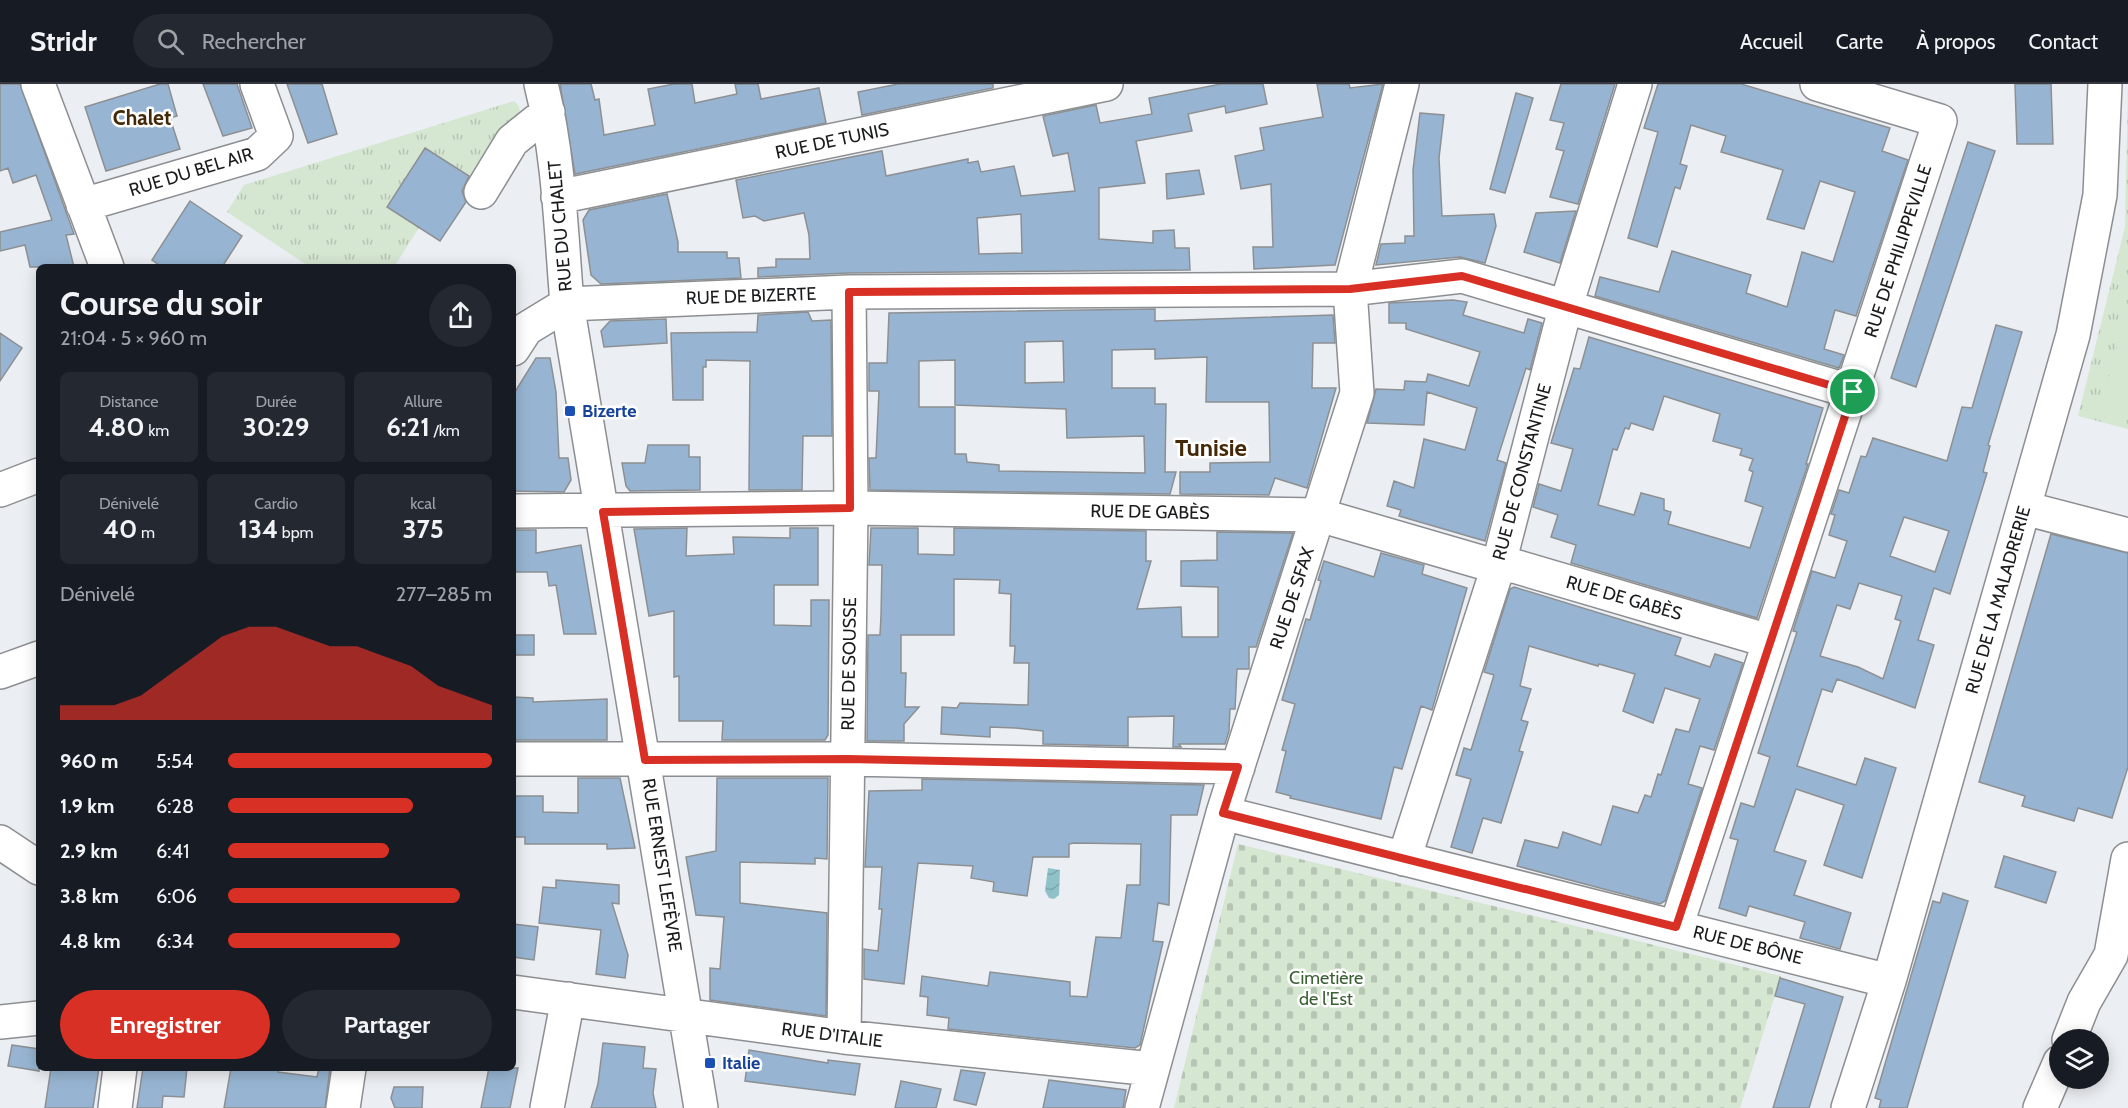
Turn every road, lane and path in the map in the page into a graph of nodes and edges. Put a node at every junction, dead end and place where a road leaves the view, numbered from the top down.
1 (38, 84) edge
2 (257, 84) edge
3 (1106, 84) edge
4 (1402, 84) edge
5 (1635, 84) edge
6 (1817, 84) edge
7 (2105, 84) edge
8 (544, 98) edge
9 (482, 192) dead end
10 (558, 197) junction
11 (83, 205) junction
12 (106, 264) edge
13 (1350, 289) junction
14 (849, 292) junction
15 (567, 304) junction
16 (1565, 309) junction
17 (516, 344) edge
18 (1853, 392) junction
19 (36, 476) edge
20 (0, 490) edge
21 (850, 508) junction
22 (2024, 508) junction
23 (516, 512) edge
24 (603, 512) junction
25 (1319, 515) junction
26 (2128, 535) edge
27 (1498, 567) junction
28 (1769, 641) junction
29 (36, 659) edge
30 (0, 672) edge
31 (516, 759) edge
32 (848, 759) junction
33 (645, 760) junction
34 (1238, 767) junction
35 (1223, 813) junction
36 (0, 842) edge
37 (1404, 859) junction
38 (2128, 859) edge
39 (36, 866) edge
40 (1676, 927) junction
41 (1889, 981) junction
42 (516, 992) edge
43 (568, 999) junction
44 (36, 1018) edge
45 (686, 1018) junction
46 (0, 1022) edge
47 (2073, 1029) edge
48 (844, 1037) junction
49 (1152, 1069) junction
50 (120, 1071) edge
51 (349, 1071) edge
52 (2049, 1087) edge
53 (115, 1108) edge
54 (343, 1108) edge
55 (547, 1108) edge
56 (701, 1108) edge
57 (1142, 1108) edge
58 (1848, 1108) edge
59 (2040, 1108) edge

1 - 11 street
2 - 11 street, RUE DU BEL AIR
3 - 10 street, RUE DE TUNIS
4 - 13 street, RUE DE SFAX
5 - 16 street, RUE DE CONSTANTINE
6 - 18 street, RUE DE PHILIPPEVILLE
7 - 22 street, RUE DE LA MALADRERIE
8 - 9 street, RUE DU CHALET
8 - 10 street, RUE DU CHALET
10 - 15 street, RUE DU CHALET
11 - 12 street
13 - 14 street, RUE DE BIZERTE
13 - 16 street, RUE DE BIZERTE
13 - 25 street, RUE DE SFAX
14 - 15 street, RUE DE BIZERTE
14 - 21 street, RUE DE SOUSSE
15 - 17 street, RUE DU CHALET
15 - 24 street, RUE ERNEST LEFÈVRE
16 - 18 street, RUE DE BIZERTE
16 - 27 street, RUE DE CONSTANTINE
18 - 28 street, RUE DE PHILIPPEVILLE
19 - 20 street
21 - 24 street, RUE DE GABÈS
21 - 25 street, RUE DE GABÈS
21 - 32 street, RUE DE SOUSSE
22 - 26 street
22 - 41 street, RUE DE LA MALADRERIE
23 - 24 street, RUE DE GABÈS
24 - 33 street, RUE ERNEST LEFÈVRE
25 - 27 street, RUE DE GABÈS
25 - 34 street, RUE DE SFAX
27 - 28 street, RUE DE GABÈS
27 - 37 street, RUE DE CONSTANTINE
28 - 40 street, RUE DE PHILIPPEVILLE
29 - 30 street
31 - 33 street
32 - 33 street
32 - 34 street
32 - 48 street, RUE DE SOUSSE
33 - 45 street, RUE ERNEST LEFÈVRE
34 - 35 street, RUE DE SFAX
35 - 37 street, RUE DE BÔNE
35 - 49 street, RUE DE SFAX
36 - 39 street
37 - 40 street, RUE DE BÔNE
38 - 47 street
40 - 41 street, RUE DE BÔNE
41 - 58 street, RUE DE LA MALADRERIE
42 - 43 street, RUE D'ITALIE
43 - 45 street, RUE D'ITALIE
43 - 55 street
44 - 46 street
45 - 48 street, RUE D'ITALIE
45 - 56 street, RUE ERNEST LEFÈVRE
48 - 49 street, RUE D'ITALIE
49 - 57 street, RUE DE SFAX
50 - 53 street
51 - 54 street
52 - 59 street

